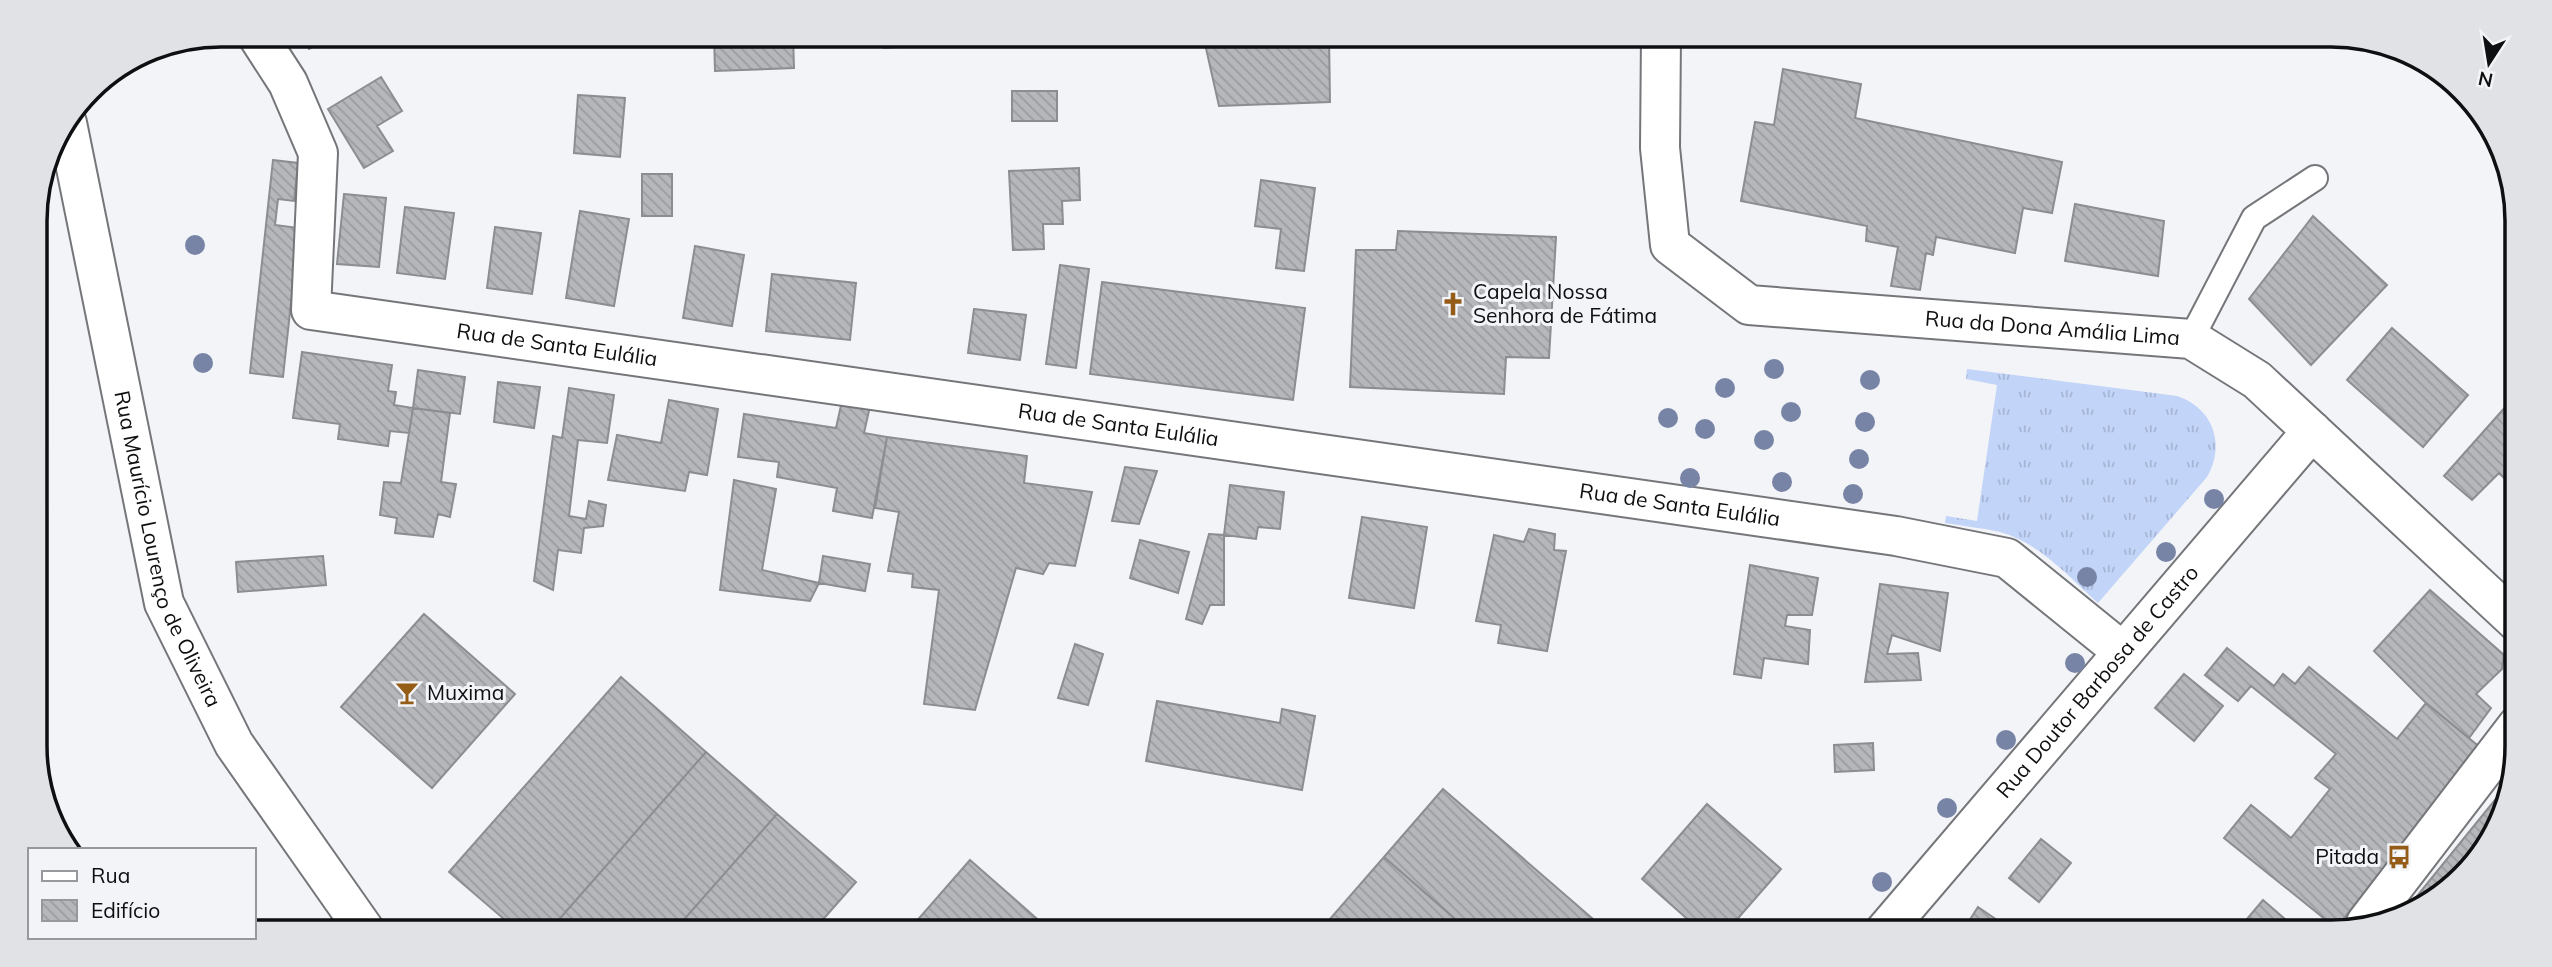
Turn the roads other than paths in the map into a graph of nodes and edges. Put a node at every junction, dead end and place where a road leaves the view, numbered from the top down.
1 (265, 47) edge
2 (1661, 47) edge
3 (69, 138) edge
4 (2315, 178) dead end
5 (2192, 340) junction
6 (2312, 431) junction
7 (2505, 611) edge
8 (2123, 652) junction
9 (2505, 742) edge
10 (2373, 913) edge
11 (1895, 919) edge
12 (358, 920) edge

1 - 8 street, Rua de Santa Eulália
2 - 5 street, Rua da Dona Amália Lima
3 - 12 street, Rua Maurício Lourenço de Oliveira
4 - 5 lane
5 - 6 street, Rua da Dona Amália Lima
6 - 7 street, Rua da Dona Amália Lima
6 - 8 street, Rua Doutor Barbosa de Castro
8 - 11 street, Rua Doutor Barbosa de Castro
9 - 10 street

